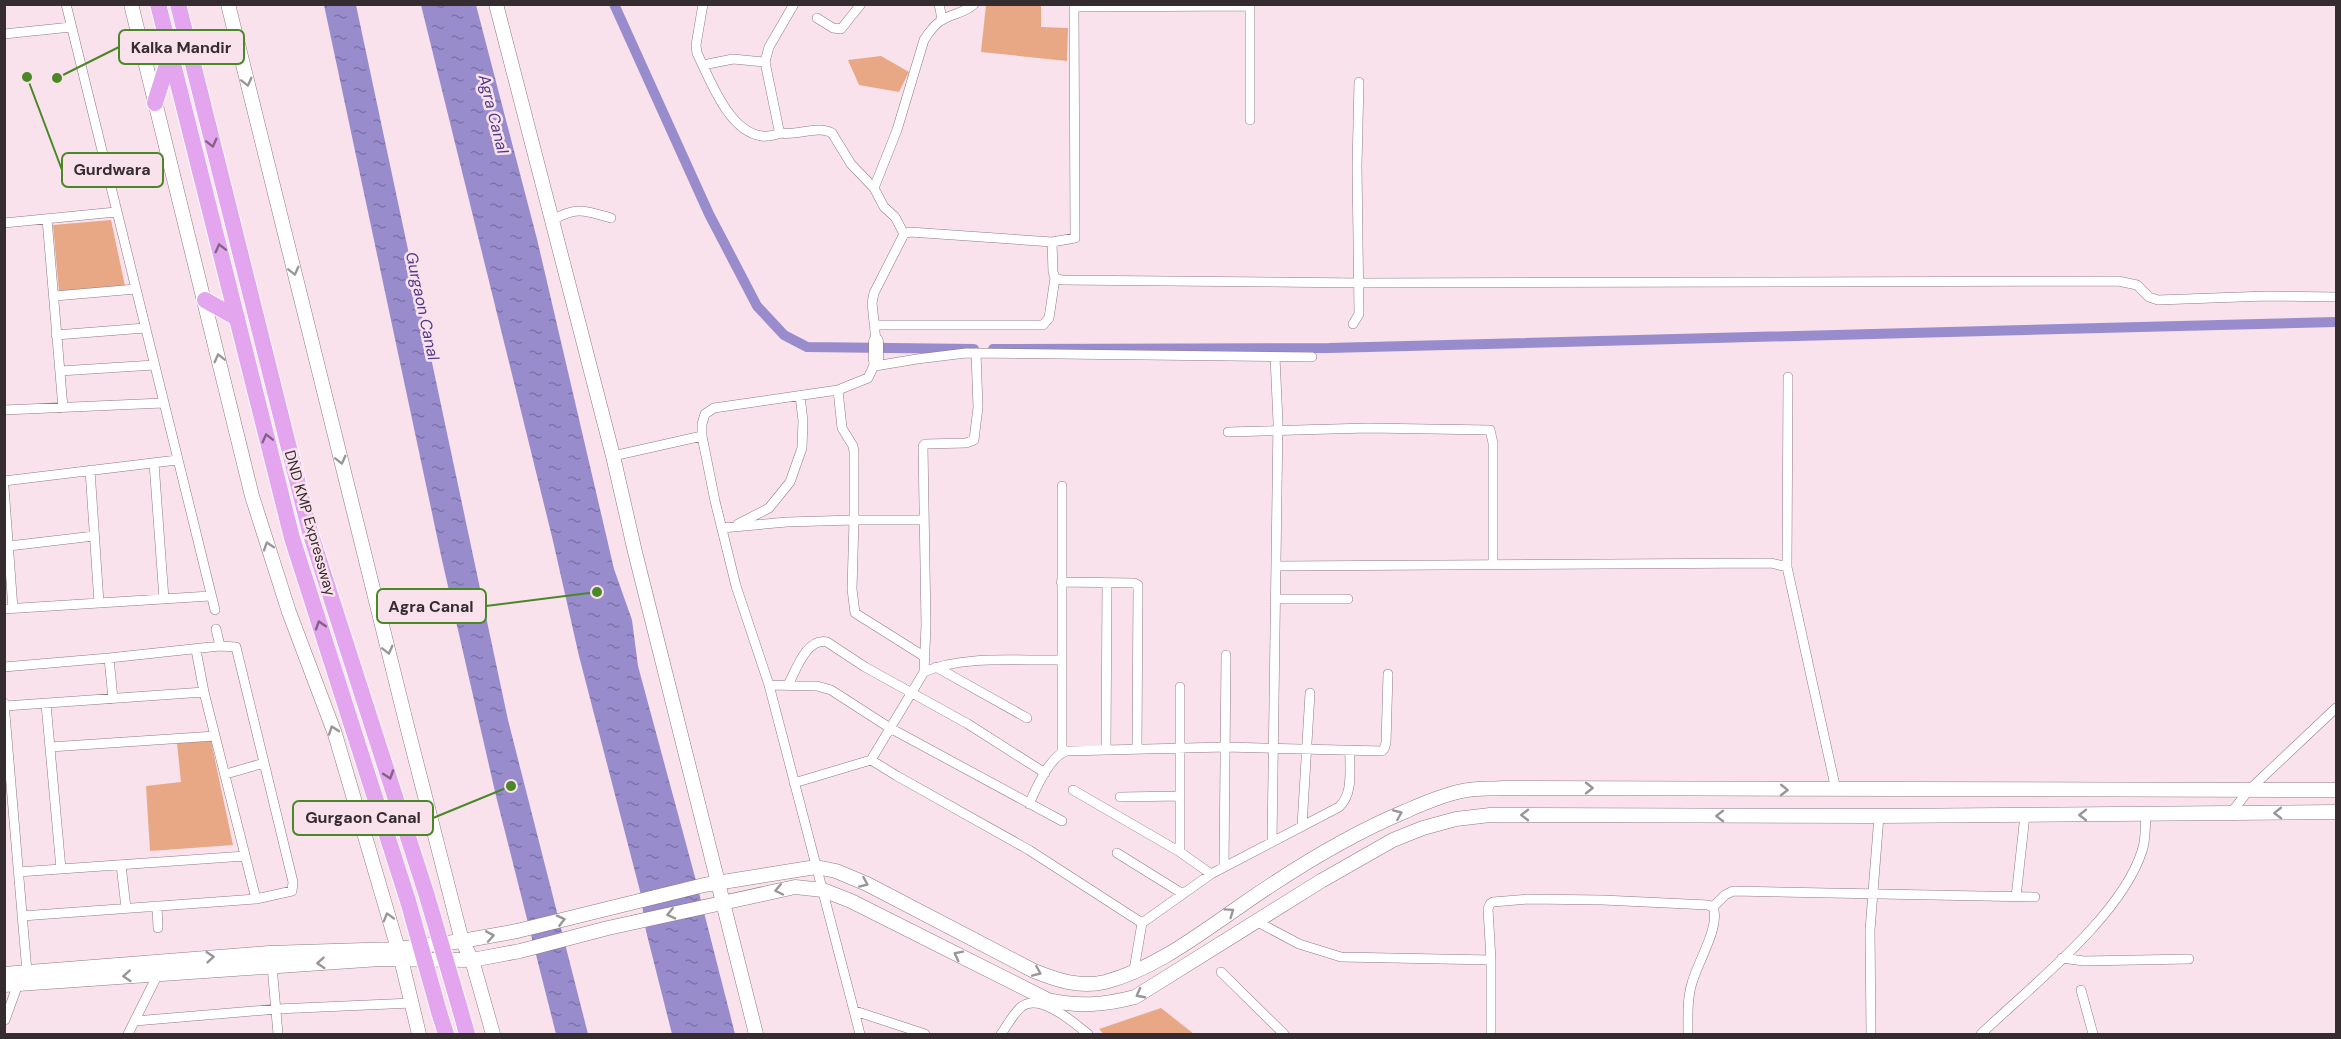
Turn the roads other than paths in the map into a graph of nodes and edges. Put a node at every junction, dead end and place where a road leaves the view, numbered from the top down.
1 (66, 4) edge
2 (131, 4) edge
3 (158, 4) edge
4 (178, 4) edge
5 (228, 4) edge
6 (496, 4) edge
7 (703, 4) edge
8 (794, 4) edge
9 (861, 4) edge
10 (939, 4) edge
11 (974, 4) edge
12 (1159, 5) edge
13 (1250, 5) edge
14 (1074, 6) edge
15 (817, 18) dead end
16 (942, 19) junction
17 (71, 27) junction
18 (4, 34) edge
19 (170, 54) junction
20 (765, 62) junction
21 (703, 65) junction
22 (1359, 82) dead end
23 (155, 103) junction
24 (1250, 120) dead end
25 (781, 133) junction
26 (874, 188) junction
27 (116, 212) junction
28 (612, 218) dead end
29 (47, 219) junction
30 (553, 220) junction
31 (4, 223) edge
32 (904, 234) junction
33 (1052, 242) junction
34 (1055, 278) junction
35 (1360, 283) junction
36 (136, 289) junction
37 (55, 296) junction
38 (2337, 297) edge
39 (204, 300) junction
40 (237, 318) junction
41 (1353, 324) dead end
42 (874, 325) junction
43 (145, 328) junction
44 (56, 335) junction
45 (876, 341) joint
46 (976, 353) junction
47 (1275, 357) junction
48 (1312, 357) dead end
49 (875, 364) junction
50 (154, 365) junction
51 (60, 371) junction
52 (1788, 377) dead end
53 (838, 390) junction
54 (800, 396) junction
55 (163, 403) junction
56 (63, 408) junction
57 (4, 410) edge
58 (1278, 431) junction
59 (1228, 432) dead end
60 (702, 436) junction
61 (613, 456) junction
62 (177, 460) junction
63 (154, 463) junction
64 (90, 470) junction
65 (4, 481) edge
66 (1062, 486) dead end
67 (4, 487) edge
68 (854, 520) junction
69 (924, 520) junction
70 (727, 528) junction
71 (94, 536) junction
72 (9, 546) junction
73 (1493, 564) junction
74 (1276, 566) junction
75 (1787, 567) junction
76 (1061, 582) junction
77 (1107, 583) junction
78 (210, 596) junction
79 (164, 599) junction
80 (1275, 599) junction
81 (1348, 599) dead end
82 (99, 603) junction
83 (9, 609) edge
84 (215, 610) dead end
85 (216, 629) dead end
86 (220, 646) junction
87 (196, 650) junction
88 (1226, 655) dead end
89 (925, 657) junction
90 (109, 658) junction
91 (1060, 660) junction
92 (4, 667) edge
93 (936, 667) junction
94 (924, 672) junction
95 (1388, 674) dead end
96 (769, 685) junction
97 (788, 685) junction
98 (1180, 687) dead end
99 (204, 692) junction
100 (911, 693) junction
101 (1310, 693) dead end
102 (113, 699) junction
103 (46, 704) junction
104 (5, 705) edge
105 (2337, 708) edge
106 (1028, 718) dead end
107 (890, 728) junction
108 (215, 736) junction
109 (50, 747) junction
110 (1225, 747) junction
111 (1180, 748) junction
112 (1272, 748) junction
113 (1106, 749) junction
114 (1137, 749) junction
115 (1306, 749) junction
116 (1350, 750) junction
117 (1062, 752) junction
118 (871, 760) junction
119 (7, 763) edge
120 (264, 763) junction
121 (1045, 773) junction
122 (226, 774) junction
123 (794, 783) junction
124 (1072, 790) dead end
125 (1836, 790) junction
126 (2249, 790) junction
127 (2337, 790) edge
128 (1180, 796) junction
129 (1119, 797) dead end
130 (1029, 804) junction
131 (2337, 812) edge
132 (2146, 814) junction
133 (2230, 814) junction
134 (2025, 815) junction
135 (1879, 816) junction
136 (1062, 821) dead end
137 (1302, 826) junction
138 (1272, 842) junction
139 (1180, 852) junction
140 (1117, 853) dead end
141 (245, 856) junction
142 (121, 865) junction
143 (816, 867) junction
144 (1224, 867) junction
145 (61, 869) junction
146 (18, 872) junction
147 (1211, 874) junction
148 (711, 883) junction
149 (824, 890) junction
150 (1183, 894) junction
151 (1873, 894) junction
152 (2016, 897) junction
153 (2035, 897) dead end
154 (256, 899) junction
155 (723, 902) junction
156 (157, 906) junction
157 (1713, 907) junction
158 (126, 908) junction
159 (22, 916) junction
160 (1256, 921) junction
161 (1142, 923) junction
162 (158, 928) dead end
163 (462, 941) junction
164 (399, 954) junction
165 (2062, 958) junction
166 (2189, 959) dead end
167 (472, 960) junction
168 (1491, 960) junction
169 (272, 966) junction
170 (1134, 970) junction
171 (1221, 972) dead end
172 (4, 974) edge
173 (158, 974) junction
174 (16, 980) edge
175 (2082, 990) dead end
176 (412, 1003) junction
177 (277, 1009) junction
178 (855, 1011) junction
179 (5, 1020) edge
180 (135, 1021) junction
181 (128, 1035) edge
182 (278, 1035) edge
183 (419, 1035) edge
184 (446, 1035) edge
185 (467, 1035) edge
186 (493, 1035) edge
187 (756, 1035) edge
188 (860, 1035) edge
189 (925, 1035) edge
190 (1001, 1035) edge
191 (1088, 1035) edge
192 (1284, 1035) edge
193 (1491, 1035) edge
194 (1688, 1035) edge
195 (1871, 1035) edge
196 (1981, 1035) edge
197 (2093, 1035) edge

1 - 17 street
2 - 23 street
3 - 19 highway, DND KMP Expressway
4 -> 185 highway, DND KMP Expressway, bridge
5 -> 163 street
6 - 30 street
7 - 21 street
8 - 20 street
9 - 15 street
10 - 16 street
11 - 16 street
12 - 13 street
12 - 14 street
13 - 24 street
14 - 33 street
16 - 26 street
17 - 18 street
17 - 27 street
19 - 23 highway
40 -> 19 highway, DND KMP Expressway
20 - 21 street
20 - 25 street
21 - 25 street
22 - 35 street
23 - 39 street
25 - 26 street
26 - 32 street
27 - 29 street
27 - 36 street
28 - 30 street
29 - 31 street
29 - 37 street
30 - 61 street
32 - 33 street
32 - 42 street
33 - 34 street
34 - 35 street
34 - 42 street
35 - 38 street
35 - 41 street
36 - 37 street
36 - 43 street
37 - 44 street
39 - 40 highway
164 -> 39 street
184 -> 40 highway, DND KMP Expressway, bridge
42 - 45 street
43 - 44 street
43 - 50 street
44 - 51 street
45 - 49 street
46 - 47 street
46 - 49 street
46 - 69 street
47 - 48 street
47 - 58 street
49 - 53 street
50 - 51 street
50 - 55 street
51 - 56 street
52 - 75 street
53 - 54 street
53 - 68 street
54 - 60 street
54 - 70 street
55 - 56 street
55 - 62 street
56 - 57 street
58 - 59 street
58 - 73 street
58 - 74 street
60 - 61 street
60 - 70 street
61 - 148 street
62 - 63 street
62 - 78 street
63 - 64 street
63 - 79 street
64 - 65 street
64 - 71 street
66 - 76 street
67 - 72 street
68 - 69 street
68 - 70 street
68 - 89 street
69 - 89 street
70 - 96 street
71 - 72 street
71 - 82 street
72 - 83 street
73 - 74 street
73 - 75 street
74 - 80 street
75 - 125 street
76 - 77 street
76 - 91 street
77 - 113 street
77 - 114 street
78 - 79 street
78 - 84 street
79 - 82 street
80 - 81 street
80 - 112 street
82 - 83 street
85 - 86 street
86 - 87 street
86 - 120 street
87 - 90 street
87 - 99 street
88 - 110 street
89 - 94 street
90 - 92 street
90 - 102 street
91 - 93 street
91 - 117 street
93 - 94 street
93 - 106 street
94 - 100 street
95 - 116 street
96 - 97 street
96 - 123 street
97 - 100 street
97 - 107 street
98 - 111 street
99 - 102 street
99 - 108 street
100 - 107 street
100 - 121 street
101 - 115 street
102 - 103 street
103 - 104 street
103 - 109 street
104 - 119 street
105 - 126 street
107 - 118 street
107 - 130 street
108 - 109 street
108 - 122 street
109 - 145 street
110 - 111 street
110 - 112 street
110 - 144 street
111 - 114 street
111 - 128 street
112 - 115 street
112 - 138 street
113 - 114 street
113 - 117 street
115 - 116 street
115 - 137 street
116 - 137 street
117 - 121 street
118 - 123 street
118 - 161 street
119 - 146 street
120 - 122 street
120 - 154 street
121 - 130 street
122 - 141 street
123 - 143 street
124 - 139 street
125 - 126 street
170 -> 125 street
126 - 127 street
126 - 133 street
128 - 129 street
128 - 139 street
130 - 136 street
131 -> 133 street
132 - 133 street
132 -> 134 street
132 - 165 street
134 - 135 street
134 - 152 street
135 - 151 street
135 -> 160 street
137 - 138 street
138 - 144 street
139 - 147 street
140 - 150 street
141 - 142 street
141 - 154 street
142 - 145 street
142 - 158 street
143 - 148 street
143 - 149 street
143 -> 170 street
144 - 147 street
145 - 146 street
146 - 159 street
147 - 150 street
148 - 155 street
163 -> 148 street
149 -> 155 street
160 -> 149 street
149 - 178 street
150 - 161 street
151 - 152 street
151 - 157 street
151 - 195 street
152 - 153 street
154 - 156 street
155 -> 167 street
155 - 187 street
156 - 158 street
156 - 162 street
157 - 168 street
157 - 194 street
158 - 159 street
159 - 174 street
160 - 168 street
161 - 170 street
163 - 164 street
163 - 167 street
164 - 167 street
164 -> 169 street
174 -> 164 street
164 - 176 street
165 - 166 street
165 - 196 street
167 - 186 street
168 - 193 street
169 - 173 street
169 - 177 street
171 - 192 street
172 - 174 street
173 -> 174 street
173 - 180 street
174 - 179 street
175 - 197 street
176 - 177 street
176 - 183 street
177 - 180 street
177 - 182 street
178 - 188 street
178 - 189 street
180 - 181 street
190 - 191 street

